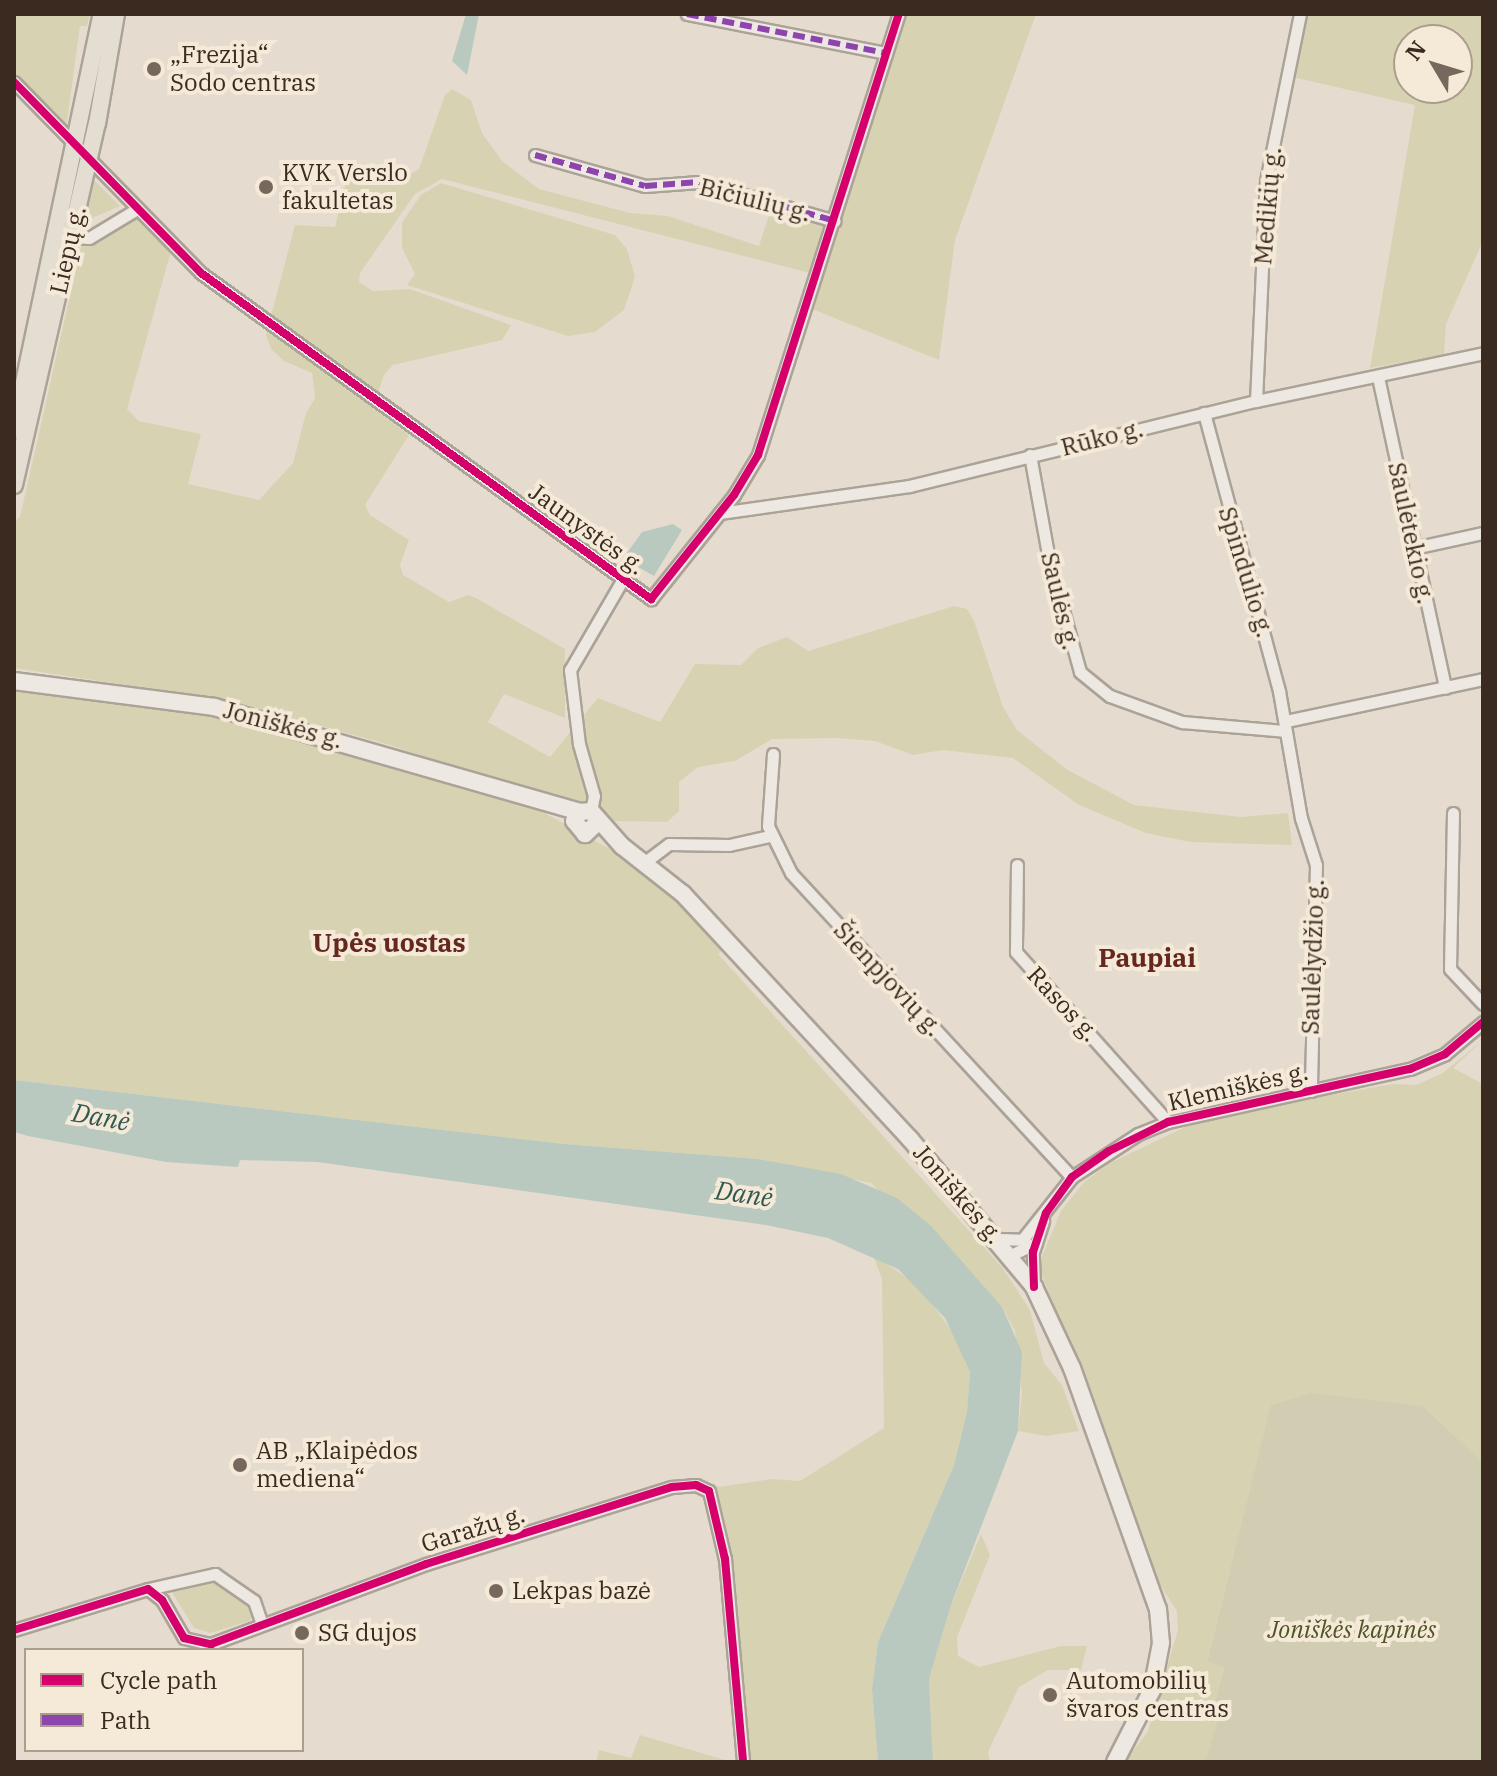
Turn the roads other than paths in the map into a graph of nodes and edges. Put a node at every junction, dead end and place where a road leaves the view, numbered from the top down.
1 (102, 14) edge
2 (116, 14) edge
3 (687, 14) edge
4 (899, 14) edge
5 (1300, 14) edge
6 (886, 53) junction
7 (14, 82) edge
8 (76, 147) junction
9 (535, 155) dead end
10 (89, 160) junction
11 (137, 209) junction
12 (835, 221) junction
13 (72, 237) junction
14 (1483, 353) edge
15 (1378, 377) junction
16 (1256, 401) junction
17 (1204, 413) junction
18 (14, 430) edge
19 (1030, 455) junction
20 (14, 485) edge
21 (720, 513) junction
22 (1483, 533) edge
23 (1414, 548) junction
24 (623, 579) junction
25 (1483, 679) edge
26 (14, 681) edge
27 (1445, 688) junction
28 (1285, 726) junction
29 (773, 754) dead end
30 (1453, 813) dead end
31 (586, 820) junction
32 (770, 836) junction
33 (645, 862) junction
34 (1017, 865) dead end
35 (1483, 1004) edge
36 (1483, 1022) edge
37 (1311, 1091) junction
38 (1168, 1122) junction
39 (1072, 1177) junction
40 (1046, 1213) junction
41 (999, 1239) junction
42 (1022, 1240) junction
43 (1036, 1243) junction
44 (1011, 1255) junction
45 (1034, 1287) junction
46 (148, 1589) junction
47 (262, 1624) junction
48 (14, 1630) edge
49 (743, 1762) edge
50 (1115, 1762) edge

1 - 8 main road, Liepų g.
2 - 10 main road, Liepų g.
3 - 6 street
4 - 6 street, Jaunystės g.
5 - 16 street, Medikių g.
6 - 12 street, Jaunystės g.
7 - 8 street, Jaunystės g.
8 - 10 street, Jaunystės g.
8 - 18 main road, Liepų g.
9 - 12 street, Bičiulių g.
10 - 11 street, Jaunystės g.
10 - 13 main road, Liepų g.
11 - 13 street
11 - 24 street, Jaunystės g.
12 - 21 street, Jaunystės g.
13 - 20 main road, Liepų g.
14 - 15 street, Rūko g.
15 - 16 street, Rūko g.
15 - 23 street, Saulėtekio g.
16 - 17 street, Rūko g.
17 - 19 street, Rūko g.
17 - 28 street, Spindulio g.
19 - 21 street, Rūko g.
19 - 28 street, Saulės g.
21 - 24 street, Jaunystės g.
22 - 23 street
23 - 27 street, Saulėtekio g.
24 - 31 street
25 - 27 street, Saulės g.
26 - 31 main road, Joniškės g.
27 - 28 street, Saulės g.
28 - 37 street, Saulėlydžio g.
29 - 32 street
30 - 35 street
31 - 33 main road, Joniškės g.
32 - 33 street
32 - 39 street, Šienpjovių g.
33 - 41 main road, Joniškės g.
34 - 38 street, Rasos g.
36 - 37 street, Klemiškės g.
37 - 38 street, Klemiškės g.
38 - 39 street, Klemiškės g.
39 - 40 street, Klemiškės g.
40 - 42 street, Klemiškės g.
40 - 43 street, Klemiškės g.
41 - 42 street
41 - 44 main road, Joniškės g.
42 - 44 street, Klemiškės g.
43 - 44 street
43 - 45 street, Klemiškės g.
44 - 45 main road, Joniškės g.
45 - 50 main road, Joniškės g.
46 - 47 street
46 - 47 street, Garažų g.
46 - 48 street
47 - 49 street, Garažų g.

